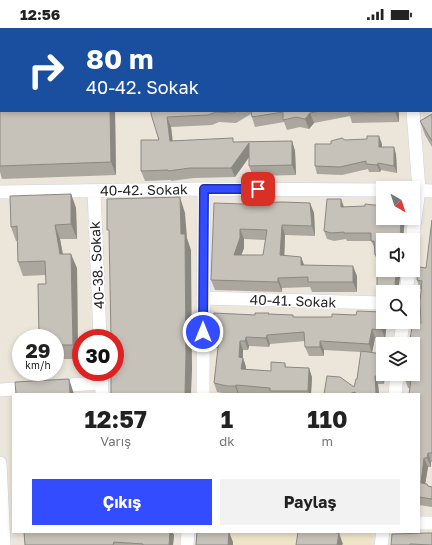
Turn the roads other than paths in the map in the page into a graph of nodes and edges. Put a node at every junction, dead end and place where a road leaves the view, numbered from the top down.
1 (413, 112) edge
2 (416, 181) edge
3 (204, 189) junction
4 (376, 190) edge
5 (420, 190) edge
6 (432, 190) edge
7 (0, 192) edge
8 (94, 192) junction
9 (203, 298) junction
10 (376, 303) edge
11 (100, 329) edge
12 (396, 381) edge
13 (102, 383) edge
14 (0, 390) edge
15 (203, 393) edge
16 (395, 393) edge
17 (0, 463) edge
18 (7, 500) edge
19 (420, 523) edge
20 (432, 523) edge
21 (188, 533) edge
22 (383, 533) edge
23 (4, 545) edge
24 (188, 545) edge
25 (381, 545) edge

1 - 2 street
3 - 4 street, 40-42. Sokak
3 - 8 street, 40-42. Sokak
3 - 9 street
5 - 6 street
7 - 8 street, 40-42. Sokak
8 - 11 street, 40-38. Sokak
9 - 10 street, 40-41. Sokak
9 - 15 street
12 - 16 street
13 - 14 street
17 - 18 street
18 - 23 street
19 - 20 street
21 - 24 street
22 - 25 street

